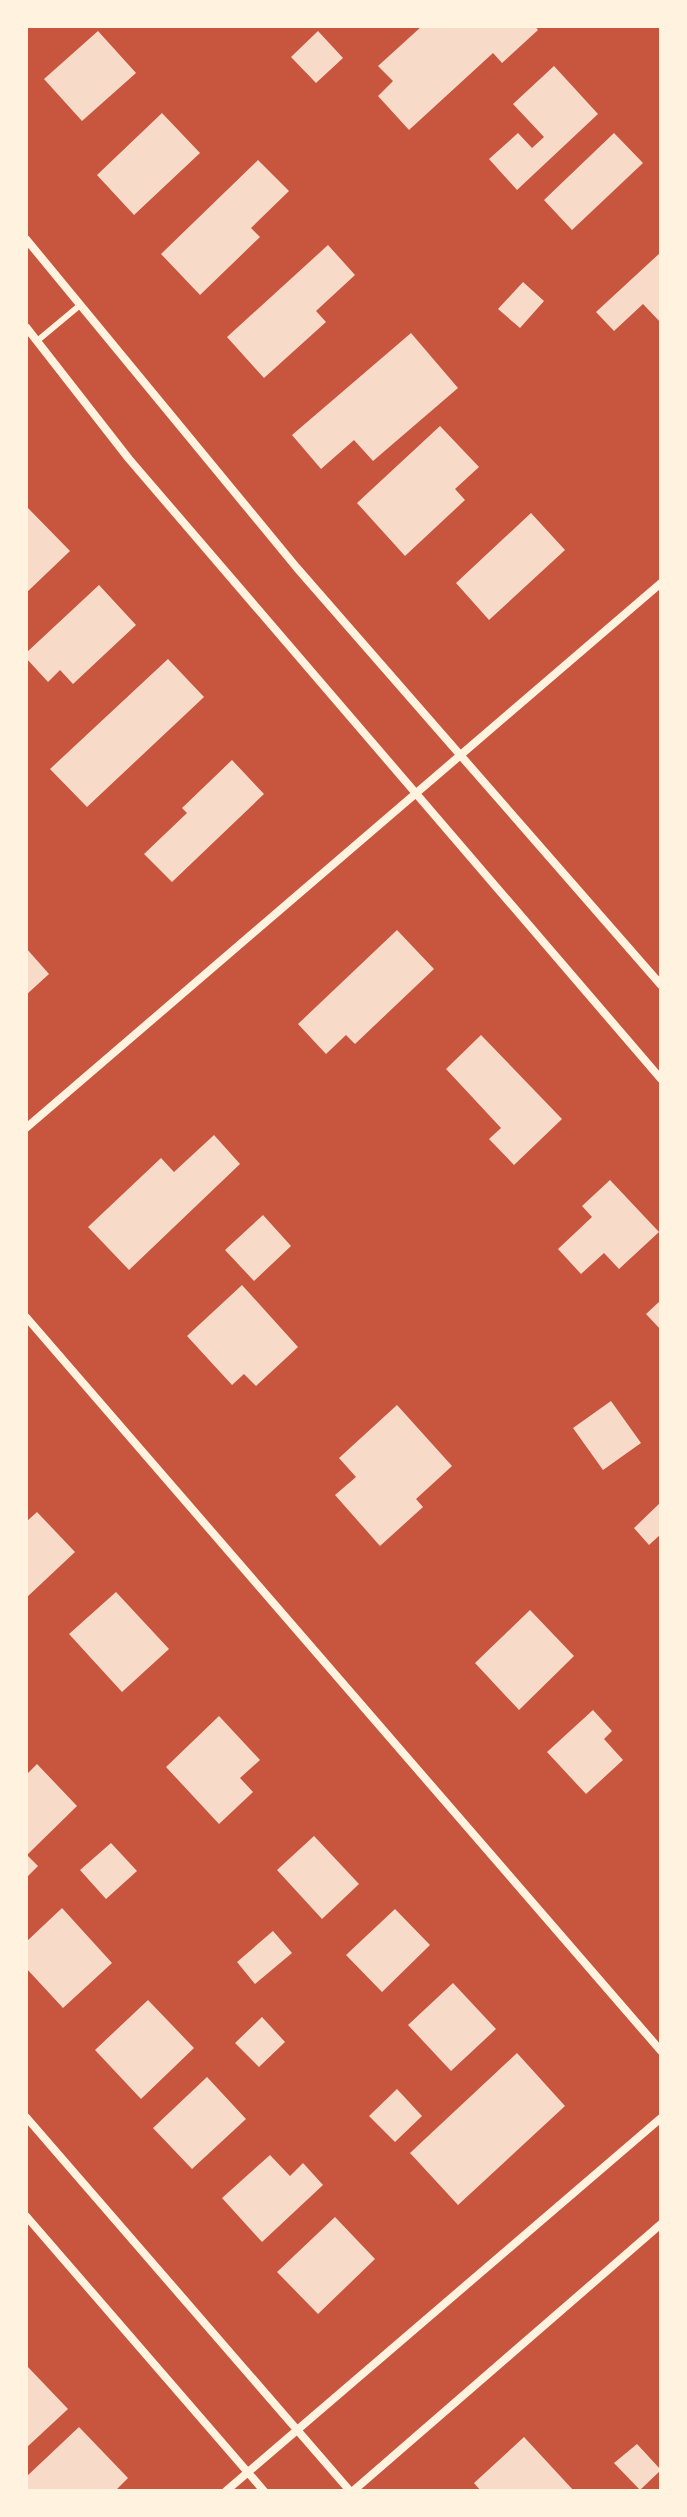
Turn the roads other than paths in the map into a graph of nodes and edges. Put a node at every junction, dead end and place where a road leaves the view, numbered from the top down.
1 (26, 239) edge
2 (79, 306) junction
3 (26, 327) edge
4 (37, 341) junction
5 (661, 583) edge
6 (461, 756) junction
7 (417, 793) junction
8 (661, 985) edge
9 (661, 1079) edge
10 (26, 1128) edge
11 (26, 1317) edge
12 (661, 2051) edge
13 (26, 2117) edge
14 (661, 2118) edge
15 (26, 2216) edge
16 (661, 2224) edge
17 (299, 2429) junction
18 (248, 2473) junction
19 (226, 2491) edge
20 (264, 2491) edge
21 (351, 2491) edge

1 - 2 street
2 - 4 lane
2 - 6 street
3 - 4 street
4 - 7 street
5 - 6 street
6 - 7 street
6 - 8 street
7 - 9 street
7 - 10 street
11 - 12 street
13 - 17 street
14 - 17 street
15 - 18 street
16 - 21 street
17 - 18 street
17 - 21 street
18 - 19 street
18 - 20 street

